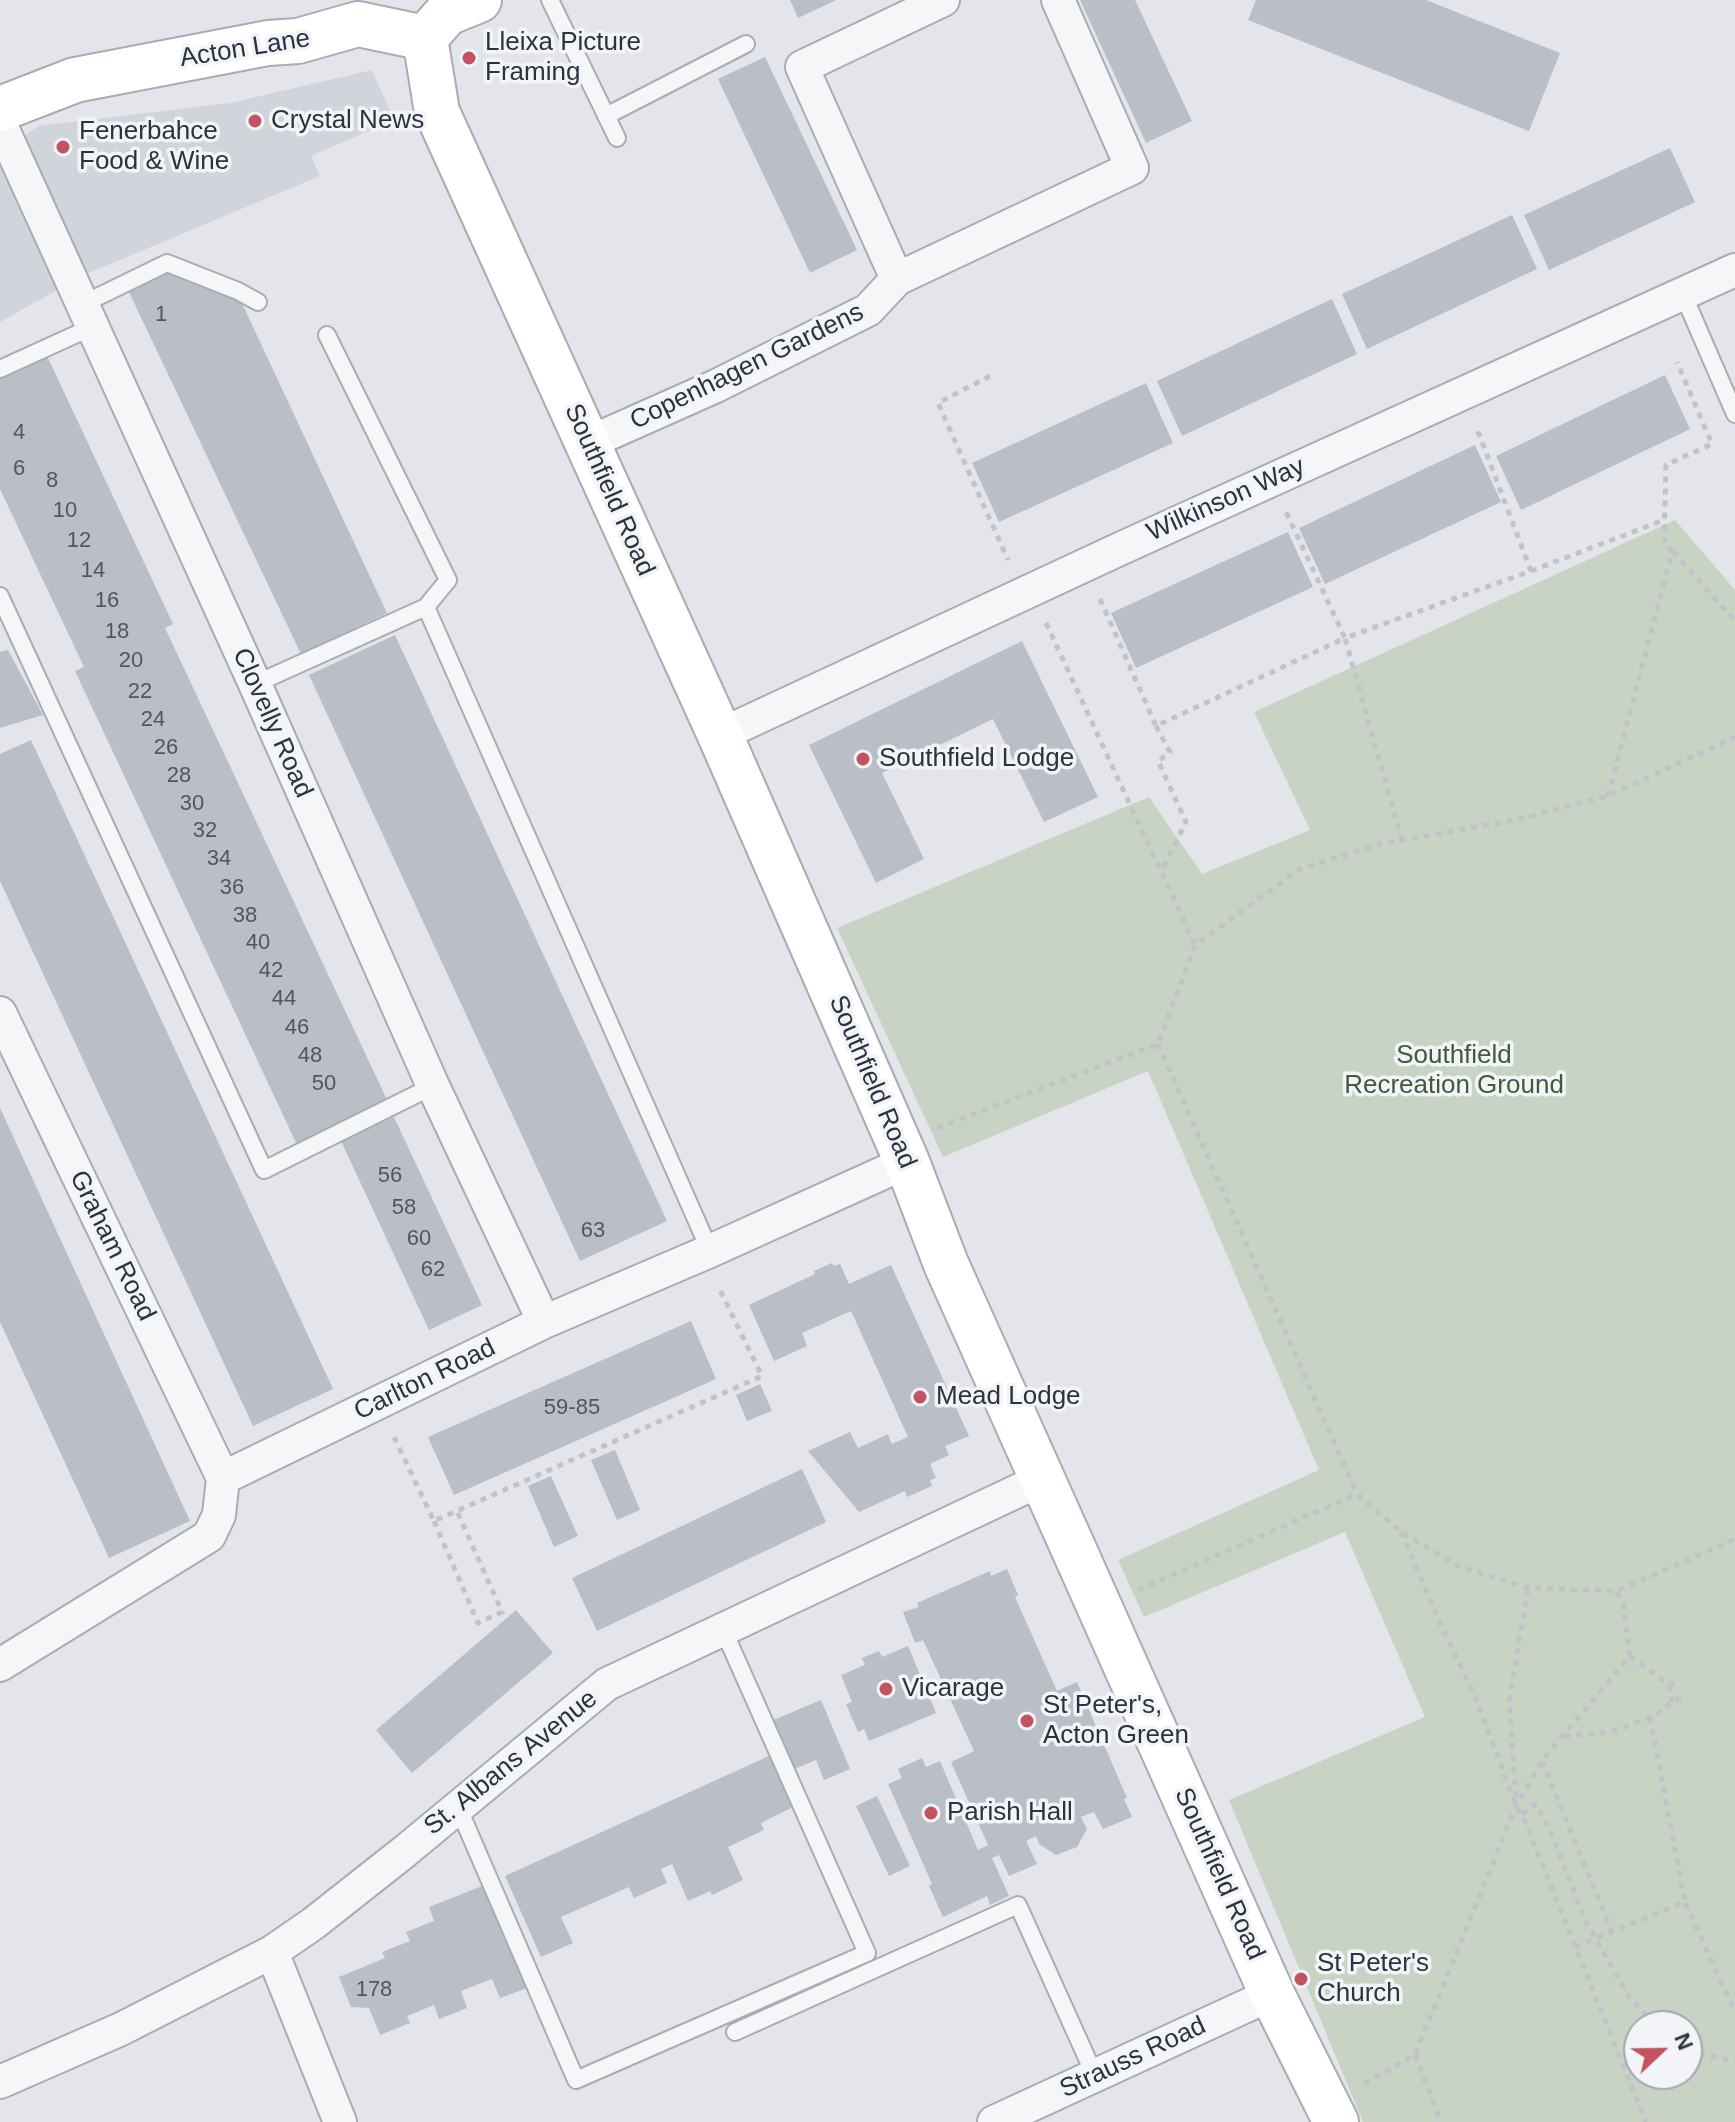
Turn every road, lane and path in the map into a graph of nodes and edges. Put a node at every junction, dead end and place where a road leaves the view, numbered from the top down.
1 (479, 0) edge
2 (550, 0) edge
3 (943, 0) edge
4 (1058, 0) edge
5 (353, 12) edge
6 (425, 38) junction
7 (746, 44) dead end
8 (0, 109) edge
9 (606, 116) junction
10 (0, 123) edge
11 (617, 138) dead end
12 (1735, 270) edge
13 (897, 279) junction
14 (258, 302) dead end
15 (1689, 308) junction
16 (88, 316) junction
17 (327, 335) dead end
18 (0, 369) edge
19 (990, 376) dead end
20 (1464, 393) junction
21 (1735, 414) edge
22 (588, 443) junction
23 (1271, 480) junction
24 (1664, 520) junction
25 (1672, 552) junction
26 (1085, 565) junction
27 (1531, 571) junction
28 (1027, 592) junction
29 (0, 596) edge
30 (426, 607) junction
31 (1735, 621) edge
32 (1345, 638) junction
33 (255, 684) junction
34 (1156, 726) junction
35 (720, 735) junction
36 (1735, 737) edge
37 (1608, 796) junction
38 (1402, 841) junction
39 (1161, 872) junction
40 (1195, 945) junction
41 (0, 1013) edge
42 (1158, 1044) junction
43 (433, 1086) junction
44 (919, 1146) junction
45 (706, 1253) junction
46 (544, 1322) junction
47 (377, 1403) junction
48 (223, 1478) junction
49 (1043, 1479) junction
50 (1357, 1494) junction
51 (457, 1511) junction
52 (434, 1521) junction
53 (1401, 1532) junction
54 (1735, 1539) edge
55 (1528, 1588) junction
56 (1617, 1591) junction
57 (1128, 1595) dead end
58 (723, 1629) junction
59 (1630, 1656) junction
60 (0, 1665) edge
61 (1677, 1681) dead end
62 (1669, 1685) junction
63 (1684, 1696) dead end
64 (1672, 1702) junction
65 (1650, 1717) junction
66 (1563, 1736) junction
67 (1542, 1761) junction
68 (1516, 1806) junction
69 (458, 1807) junction
70 (1522, 1814) junction
71 (1685, 1902) junction
72 (1612, 1932) junction
73 (1596, 1938) junction
74 (1575, 1947) junction
75 (272, 1952) junction
76 (1272, 1994) junction
77 (1641, 2010) edge
78 (1735, 2013) edge
79 (735, 2032) dead end
80 (1415, 2055) junction
81 (1703, 2055) edge
82 (1735, 2061) edge
83 (1095, 2076) junction
84 (0, 2082) edge
85 (1332, 2114) edge
86 (340, 2122) edge
87 (994, 2122) edge
88 (1441, 2122) edge
89 (1646, 2122) edge

1 - 6 main road
2 - 9 lane
3 - 13 street
4 - 13 street, Copenhagen Gardens
5 - 6 main road, Acton Lane
5 - 8 main road, Acton Lane
6 - 22 main road, Southfield Road
7 - 9 lane
9 - 11 lane
10 - 16 street, Clovelly Road
12 - 15 street, Wilkinson Way
13 - 22 street, Copenhagen Gardens
14 - 16 lane
15 - 20 street, Wilkinson Way
15 - 21 lane
15 - 24 path
16 - 18 lane
16 - 33 street, Clovelly Road
17 - 30 lane
19 - 28 path
20 - 23 street, Wilkinson Way
20 - 27 path
22 - 35 main road, Southfield Road
23 - 26 street, Wilkinson Way
23 - 32 path
24 - 25 path
24 - 27 path
25 - 31 path
25 - 37 path
26 - 28 street, Wilkinson Way
26 - 34 path
27 - 32 path
28 - 35 street, Wilkinson Way
28 - 39 path
29 - 43 lane
30 - 33 lane
30 - 45 lane
32 - 34 path
32 - 38 path
33 - 43 street, Clovelly Road
34 - 39 path
35 - 44 main road, Southfield Road
36 - 37 path
37 - 38 path
38 - 40 path
39 - 40 path
40 - 42 path
41 - 48 street, Graham Road
42 - 44 path
42 - 50 path
43 - 46 street, Clovelly Road
44 - 45 street, Carlton Road
44 - 49 main road, Southfield Road
45 - 46 street, Carlton Road
45 - 51 path
46 - 47 street, Carlton Road
47 - 48 street, Carlton Road
47 - 52 path
48 - 60 street
49 - 58 street, St. Albans Avenue
49 - 76 main road, Southfield Road
50 - 53 path
50 - 57 path
51 - 52 path
51 - 52 path
53 - 55 path
53 - 68 path
54 - 56 path
55 - 56 path
55 - 68 path
56 - 59 path
58 - 69 street, St. Albans Avenue
58 - 69 lane
59 - 62 path
59 - 66 path
61 - 62 path
62 - 64 path
63 - 64 path
64 - 65 path
65 - 66 path
65 - 71 path
66 - 67 path
67 - 68 path
67 - 72 path
68 - 70 path
68 - 80 path
69 - 75 street, St. Albans Avenue
70 - 73 path
70 - 74 path
71 - 72 path
71 - 78 path
72 - 73 path
73 - 74 path
73 - 77 path
74 - 89 path
75 - 84 street, St. Albans Avenue
75 - 86 street
76 - 83 street, Strauss Road
76 - 85 main road, Southfield Road
79 - 83 lane
80 - 85 path
80 - 88 path
81 - 82 path
83 - 87 street, Strauss Road

